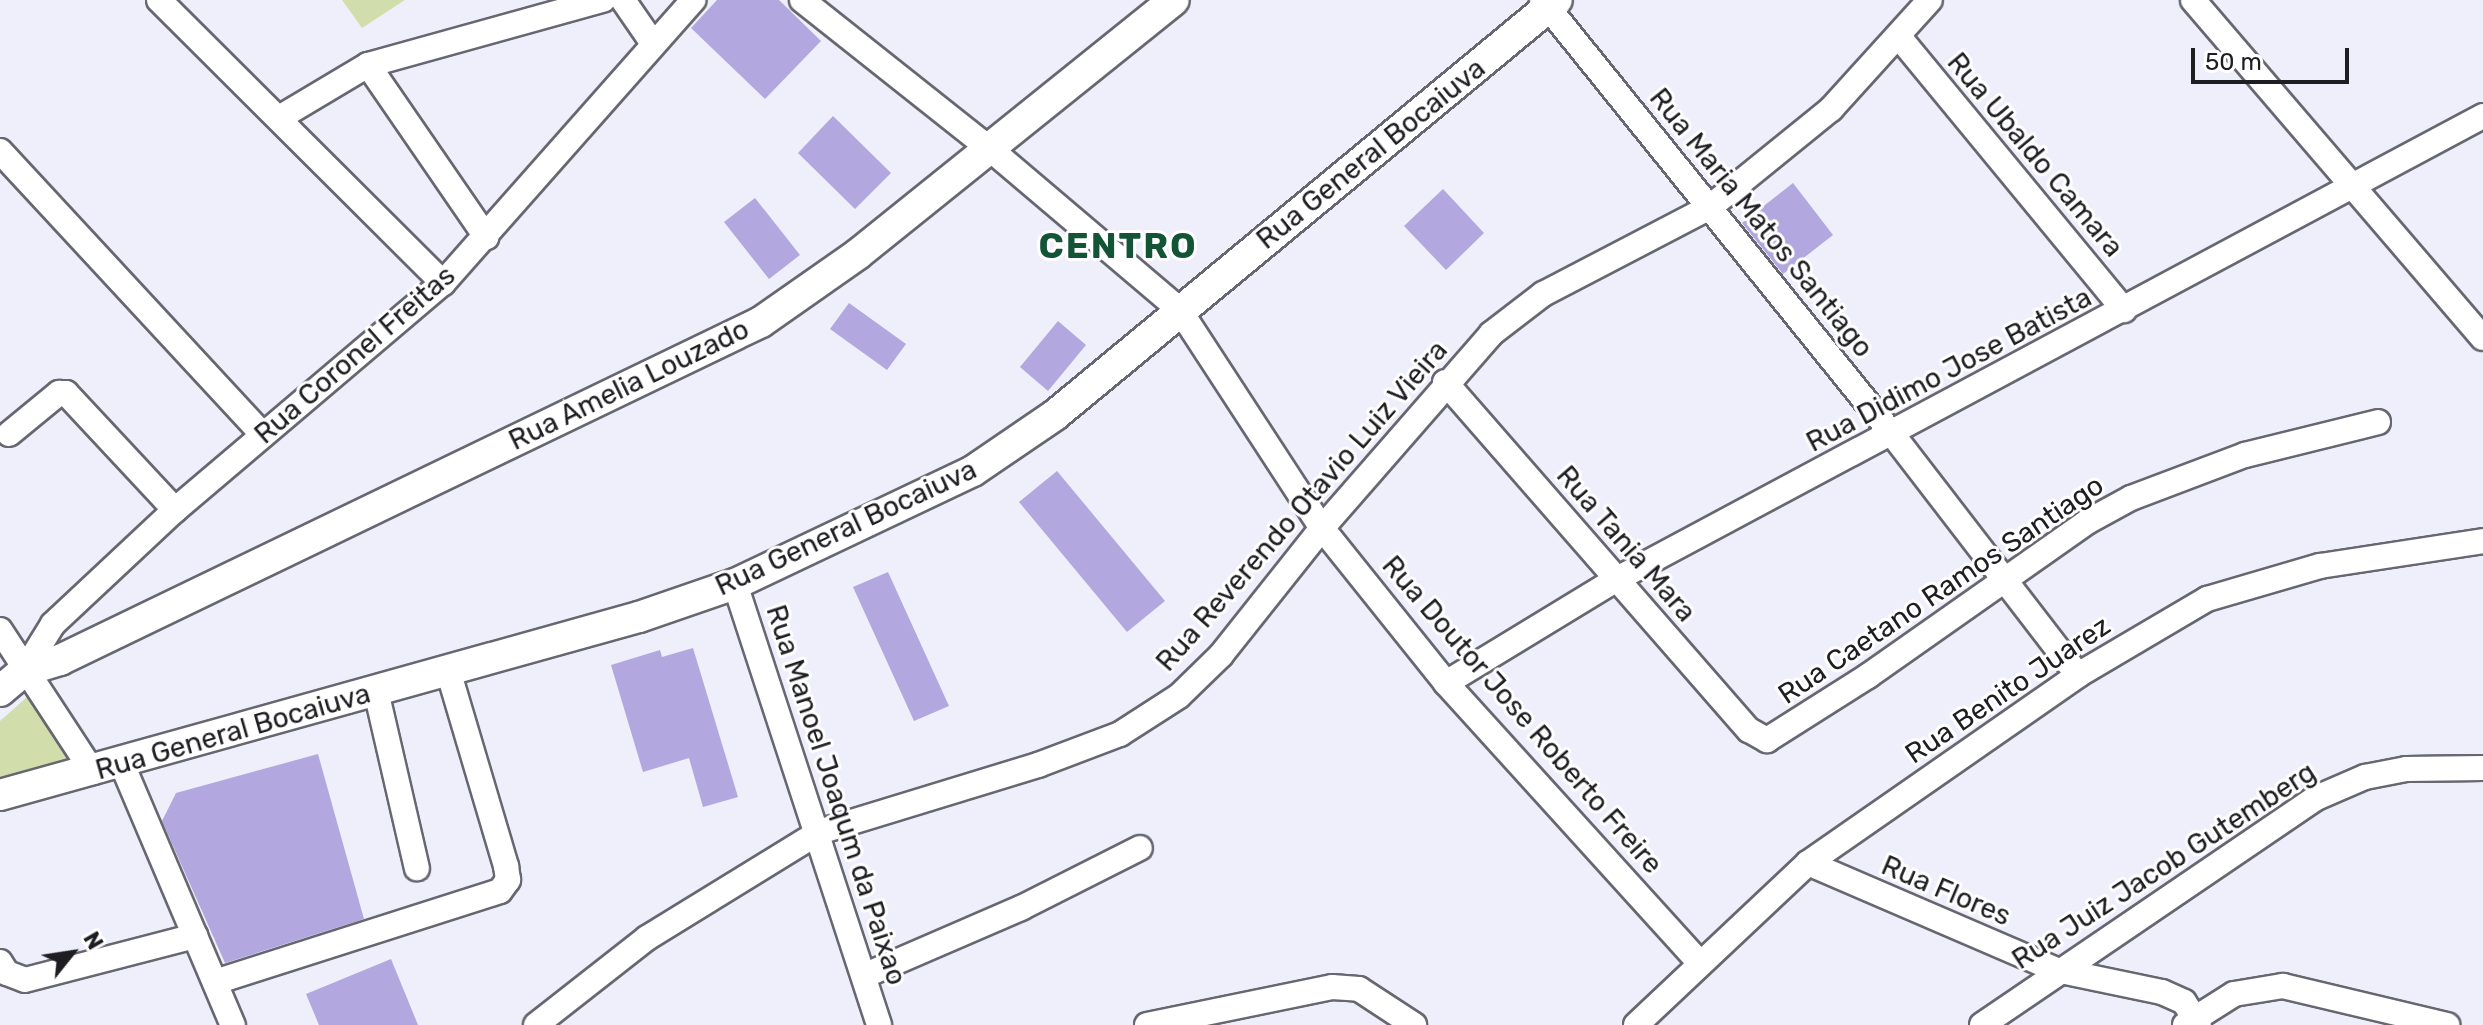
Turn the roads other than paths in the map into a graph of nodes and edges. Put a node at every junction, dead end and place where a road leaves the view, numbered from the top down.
1 (159, 0) edge
2 (603, 0) edge
3 (623, 0) edge
4 (693, 0) edge
5 (802, 0) edge
6 (1174, 0) edge
7 (1930, 0) edge
8 (2193, 0) edge
9 (1549, 2) edge
10 (1899, 37) junction
11 (652, 42) junction
12 (368, 65) junction
13 (2483, 116) edge
14 (279, 118) junction
15 (989, 148) junction
16 (0, 151) edge
17 (2354, 188) junction
18 (1710, 207) junction
19 (486, 237) junction
20 (443, 283) junction
21 (1179, 309) junction
22 (2124, 310) junction
23 (2483, 338) edge
24 (1445, 382) junction
25 (2378, 422) dead end
26 (9, 434) dead end
27 (262, 434) junction
28 (1893, 435) junction
29 (175, 510) junction
30 (1322, 528) junction
31 (2483, 541) edge
32 (2005, 577) junction
33 (1617, 579) junction
34 (735, 584) junction
35 (0, 630) edge
36 (448, 670) junction
37 (24, 671) junction
38 (2078, 675) junction
39 (1446, 683) junction
40 (0, 691) edge
41 (376, 691) junction
42 (1767, 740) joint
43 (122, 764) junction
44 (2483, 768) edge
45 (93, 772) junction
46 (0, 795) edge
47 (819, 832) junction
48 (1140, 848) dead end
49 (1808, 863) junction
50 (417, 868) dead end
51 (195, 936) junction
52 (1698, 961) junction
53 (0, 962) edge
54 (2056, 970) junction
55 (866, 975) junction
56 (215, 982) junction
57 (2193, 1022) edge
58 (233, 1025) edge
59 (536, 1025) edge
60 (879, 1025) edge
61 (1147, 1025) edge
62 (1414, 1025) edge
63 (1636, 1025) edge
64 (1982, 1025) edge
65 (2447, 1025) edge

1 - 14 street
2 - 12 street
3 - 11 street
4 - 11 street, Rua Coronel Freitas
5 - 15 street, Rua Doutor Jose Roberto Freire
6 - 15 main road, Rua Amelia Louzado
7 - 10 street, Rua Reverendo Otavio Luiz Vieira
8 - 17 street
9 - 18 street, Rua Maria Matos Santiago
9 - 21 main road, Rua General Bocaiuva
10 - 18 street, Rua Reverendo Otavio Luiz Vieira
10 - 22 street, Rua Ubaldo Camara
11 - 19 street, Rua Coronel Freitas
12 - 14 street
12 - 19 street
13 - 17 street, Rua Didimo Jose Batista
14 - 20 street
15 - 21 street, Rua Doutor Jose Roberto Freire
15 - 37 main road, Rua Amelia Louzado
16 - 27 street
17 - 22 street, Rua Didimo Jose Batista
17 - 23 street
18 - 24 street, Rua Reverendo Otavio Luiz Vieira
18 - 28 street, Rua Maria Matos Santiago
19 - 20 street, Rua Coronel Freitas
20 - 27 street, Rua Coronel Freitas
21 - 30 street, Rua Doutor Jose Roberto Freire
21 - 34 main road, Rua General Bocaiuva
22 - 28 street, Rua Didimo Jose Batista
24 - 30 street, Rua Reverendo Otavio Luiz Vieira
24 - 33 street, Rua Tania Mara
25 - 32 street, Rua Caetano Ramos Santiago
26 - 29 street
27 - 29 street, Rua Coronel Freitas
28 - 32 street, Rua Maria Matos Santiago
28 - 33 street, Rua Didimo Jose Batista
29 - 37 street, Rua Coronel Freitas
30 - 39 street, Rua Doutor Jose Roberto Freire
30 - 47 street, Rua Reverendo Otavio Luiz Vieira
31 - 38 street, Rua Benito Juarez
32 - 38 street, Rua Maria Matos Santiago
32 - 42 street, Rua Caetano Ramos Santiago
33 - 39 street, Rua Didimo Jose Batista
33 - 42 street, Rua Tania Mara
34 - 36 main road, Rua General Bocaiuva
34 - 47 street, Rua Manoel Joaqum da Paixao
35 - 37 street
36 - 41 main road, Rua General Bocaiuva
36 - 56 street
37 - 40 main road, Rua Coronel Freitas
37 - 45 street
38 - 49 street, Rua Benito Juarez
39 - 52 street, Rua Doutor Jose Roberto Freire
41 - 43 main road, Rua General Bocaiuva
41 - 50 street
43 - 45 main road, Rua General Bocaiuva
43 - 51 street
44 - 54 street, Rua Juiz Jacob Gutemberg
45 - 46 main road, Rua General Bocaiuva
47 - 55 street, Rua Manoel Joaqum da Paixao
47 - 59 street, Rua Reverendo Otavio Luiz Vieira
48 - 55 street
49 - 52 street, Rua Benito Juarez
49 - 54 street, Rua Flores
51 - 53 street
51 - 56 street
52 - 63 street, Rua Benito Juarez
54 - 57 street, Rua Flores
54 - 64 street, Rua Juiz Jacob Gutemberg
55 - 60 street, Rua Manoel Joaqum da Paixao
56 - 58 street
57 - 65 street
61 - 62 street

